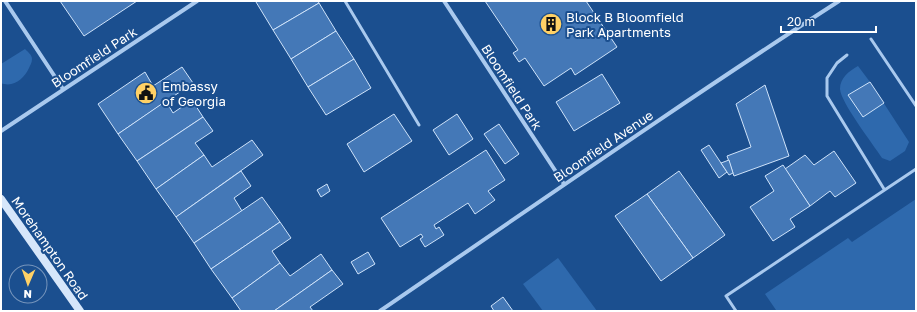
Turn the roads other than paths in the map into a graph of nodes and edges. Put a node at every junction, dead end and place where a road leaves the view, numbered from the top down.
1 (5, 1) edge
2 (198, 1) edge
3 (345, 1) edge
4 (444, 1) edge
5 (839, 1) edge
6 (871, 39) dead end
7 (847, 55) dead end
8 (63, 89) junction
9 (916, 106) edge
10 (419, 125) dead end
11 (1, 131) edge
12 (916, 169) edge
13 (564, 184) junction
14 (884, 189) junction
15 (1, 199) edge
16 (80, 311) edge
17 (380, 311) edge
18 (736, 311) edge

1 - 8 street
2 - 8 street, Bloomfield Park
3 - 10 lane
4 - 13 street, Bloomfield Park
5 - 13 street, Bloomfield Avenue
6 - 9 lane
7 - 14 lane
8 - 11 street, Bloomfield Park
12 - 14 lane
13 - 17 street, Bloomfield Avenue
14 - 18 lane
15 - 16 main road, Morehampton Road

